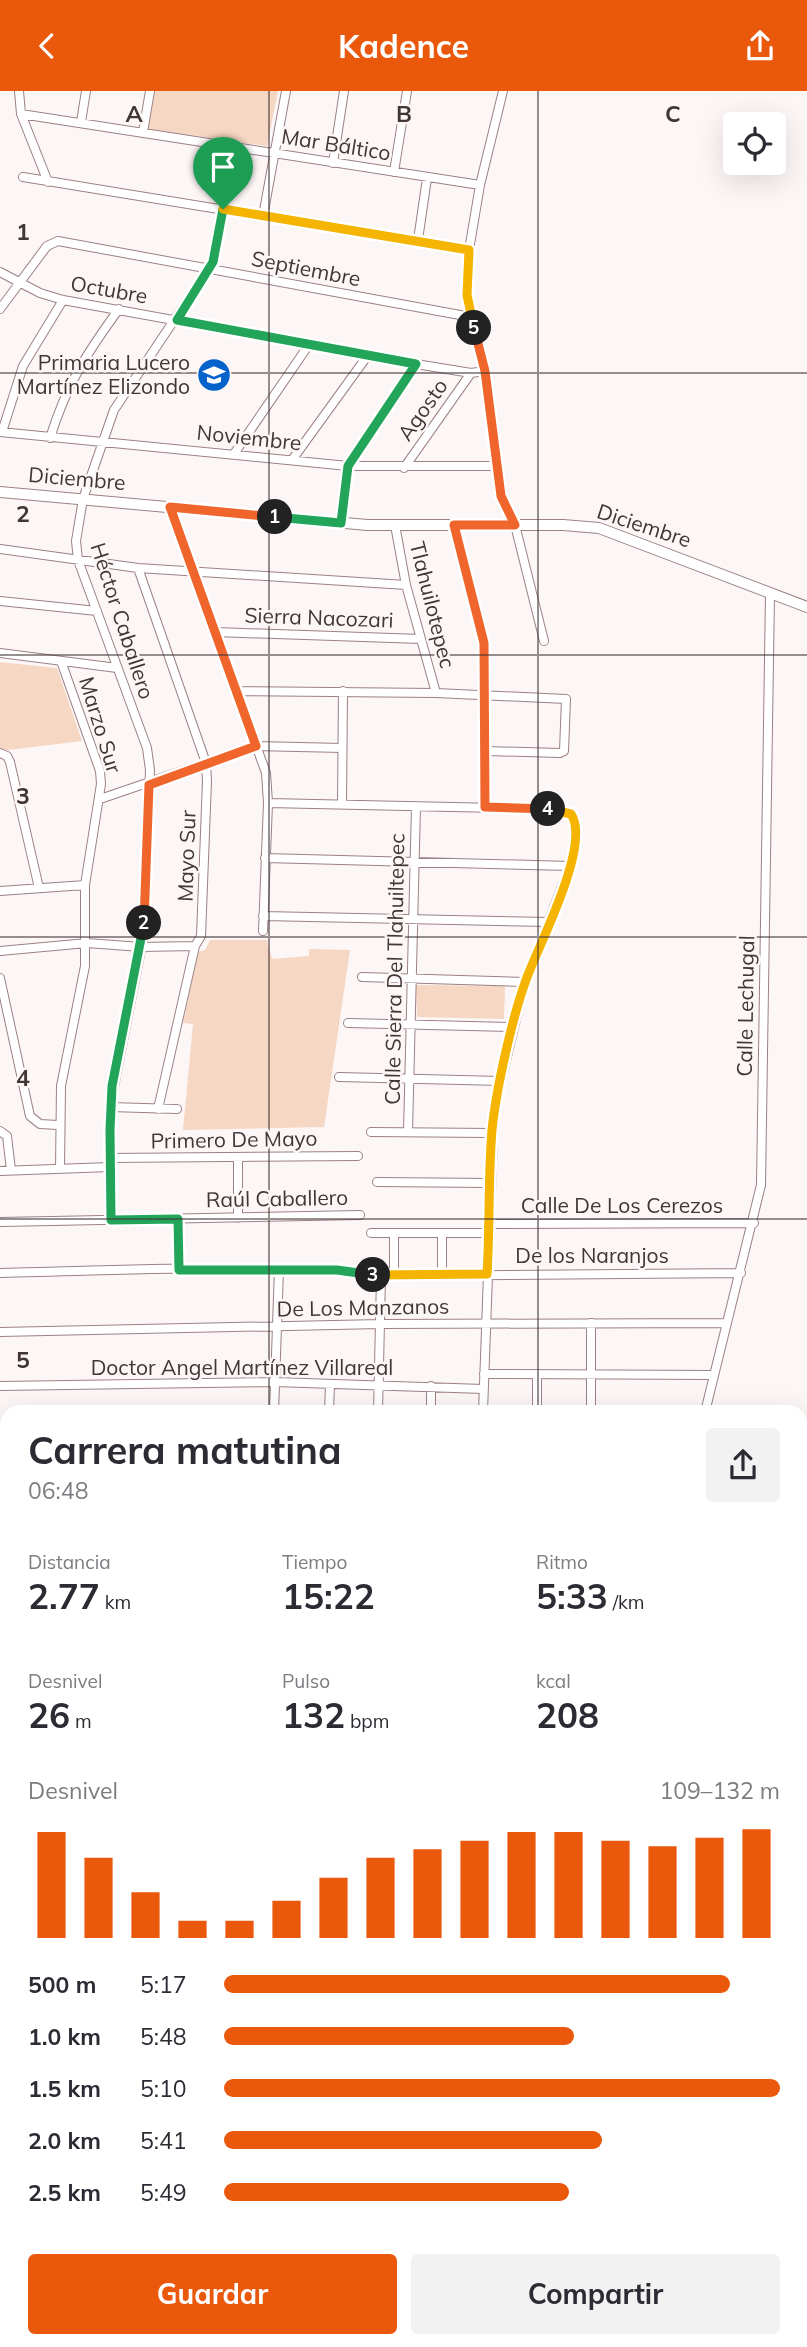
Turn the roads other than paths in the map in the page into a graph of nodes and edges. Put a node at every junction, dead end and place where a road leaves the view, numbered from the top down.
1 (19, 91) edge
2 (86, 91) edge
3 (150, 91) edge
4 (286, 91) edge
5 (344, 91) edge
6 (407, 91) edge
7 (503, 91) edge
8 (21, 114) junction
9 (81, 122) junction
10 (143, 132) junction
11 (273, 153) junction
12 (333, 163) junction
13 (394, 172) junction
14 (23, 177) dead end
15 (427, 178) junction
16 (48, 183) junction
17 (480, 185) junction
18 (223, 209) junction
19 (262, 216) junction
20 (418, 240) junction
21 (469, 250) junction
22 (209, 268) junction
23 (0, 272) edge
24 (18, 284) junction
25 (63, 300) junction
26 (0, 309) edge
27 (119, 309) junction
28 (471, 317) junction
29 (177, 320) junction
30 (310, 343) junction
31 (368, 355) junction
32 (416, 364) junction
33 (485, 371) junction
34 (471, 373) junction
35 (1, 432) edge
36 (50, 438) junction
37 (103, 441) junction
38 (234, 454) junction
39 (292, 460) junction
40 (348, 466) junction
41 (496, 466) junction
42 (404, 468) junction
43 (0, 492) edge
44 (83, 499) junction
45 (170, 507) junction
46 (341, 523) junction
47 (395, 525) junction
48 (454, 525) junction
49 (515, 525) junction
50 (0, 549) edge
51 (78, 560) junction
52 (138, 568) junction
53 (194, 572) junction
54 (406, 585) junction
55 (770, 594) junction
56 (0, 601) edge
57 (807, 607) edge
58 (97, 611) junction
59 (215, 632) junction
60 (421, 639) junction
61 (544, 642) dead end
62 (0, 653) edge
63 (61, 661) junction
64 (117, 668) junction
65 (236, 691) junction
66 (344, 691) junction
67 (436, 693) junction
68 (486, 694) junction
69 (256, 746) junction
70 (342, 748) junction
71 (486, 751) junction
72 (4, 755) edge
73 (206, 763) junction
74 (149, 785) junction
75 (100, 799) junction
76 (268, 803) junction
77 (342, 804) junction
78 (416, 806) junction
79 (485, 807) junction
80 (265, 858) junction
81 (415, 862) junction
82 (570, 866) junction
83 (85, 885) junction
84 (38, 888) junction
85 (0, 891) edge
86 (263, 916) junction
87 (413, 919) junction
88 (550, 922) junction
89 (263, 931) dead end
90 (87, 943) junction
91 (195, 946) junction
92 (141, 947) junction
93 (0, 951) edge
94 (362, 977) dead end
95 (0, 978) edge
96 (412, 979) junction
97 (525, 982) junction
98 (348, 1023) dead end
99 (410, 1024) junction
100 (513, 1027) junction
101 (339, 1077) dead end
102 (409, 1079) junction
103 (501, 1081) junction
104 (110, 1107) junction
105 (158, 1109) junction
106 (177, 1109) dead end
107 (58, 1125) junction
108 (0, 1131) edge
109 (371, 1132) dead end
110 (408, 1132) junction
111 (492, 1133) junction
112 (358, 1156) dead end
113 (238, 1157) junction
114 (110, 1163) junction
115 (60, 1169) junction
116 (11, 1170) junction
117 (0, 1171) edge
118 (377, 1182) dead end
119 (491, 1183) junction
120 (360, 1215) dead end
121 (238, 1218) junction
122 (178, 1219) junction
123 (111, 1220) junction
124 (0, 1222) edge
125 (754, 1223) junction
126 (490, 1228) junction
127 (371, 1233) dead end
128 (394, 1233) junction
129 (442, 1233) junction
130 (279, 1269) junction
131 (179, 1270) junction
132 (0, 1273) edge
133 (741, 1273) junction
134 (442, 1274) junction
135 (487, 1274) junction
136 (394, 1275) junction
137 (381, 1276) junction
138 (590, 1323) junction
139 (726, 1323) junction
140 (380, 1324) junction
141 (485, 1324) junction
142 (277, 1326) junction
143 (0, 1332) edge
144 (484, 1374) junction
145 (537, 1374) junction
146 (591, 1374) junction
147 (714, 1375) junction
148 (275, 1383) junction
149 (330, 1384) junction
150 (379, 1385) junction
151 (0, 1386) edge
152 (431, 1386) junction
153 (483, 1389) junction
154 (274, 1405) edge
155 (329, 1405) edge
156 (378, 1405) edge
157 (431, 1405) edge
158 (483, 1405) edge
159 (537, 1405) edge
160 (590, 1405) edge
161 (707, 1405) edge

1 - 8 street
2 - 9 street
3 - 10 street
4 - 11 street
5 - 12 street
6 - 13 street
7 - 17 street
8 - 9 street, Mar Báltico
8 - 16 street
9 - 10 street, Mar Báltico
10 - 11 street, Mar Báltico
11 - 12 street, Mar Báltico
11 - 19 street
12 - 13 street, Mar Báltico
13 - 15 street, Mar Báltico
14 - 16 street
15 - 17 street, Mar Báltico
15 - 20 street
16 - 18 street
17 - 21 street
18 - 19 street
18 - 22 street, Héctor Caballero
19 - 20 street
20 - 21 street
21 - 28 street
22 - 24 street, Septiembre
22 - 28 street, Septiembre
22 - 29 street, Héctor Caballero
23 - 24 street, Octubre
24 - 25 street, Octubre
24 - 26 street
25 - 27 street, Octubre
25 - 35 street
27 - 29 street, Octubre
27 - 36 street
28 - 33 street
29 - 30 street, Octubre
29 - 37 street, Héctor Caballero
30 - 31 street, Octubre
30 - 38 street
31 - 32 street, Octubre
31 - 39 street
32 - 34 street, Octubre
32 - 40 street
33 - 34 street, Octubre
33 - 41 street
34 - 42 street, Agosto
35 - 36 street, Noviembre
36 - 37 street, Noviembre
37 - 38 street, Noviembre
37 - 44 street, Héctor Caballero
38 - 39 street, Noviembre
39 - 40 street, Noviembre
40 - 42 street, Noviembre
40 - 46 street
41 - 42 street, Noviembre
41 - 49 street
43 - 44 street, Diciembre
44 - 45 street, Diciembre
44 - 51 street, Héctor Caballero
45 - 46 street, Diciembre
45 - 53 street
46 - 47 street, Diciembre
47 - 48 street, Diciembre
47 - 54 street, Tlahuilotepec
48 - 49 street, Diciembre
48 - 68 street
49 - 55 street, Diciembre
49 - 61 street
50 - 51 street
51 - 52 street
51 - 58 street, Héctor Caballero
52 - 53 street
52 - 73 street, Mayo Sur
53 - 54 street
53 - 59 street
54 - 60 street, Tlahuilotepec
55 - 57 street, Diciembre
55 - 125 street, Calle Lechugal
56 - 58 street
58 - 64 street, Héctor Caballero
59 - 60 street, Sierra Nacozari
59 - 65 street
60 - 67 street, Tlahuilotepec
62 - 63 street
63 - 64 street
63 - 75 street, Marzo Sur
64 - 74 street, Héctor Caballero
65 - 66 street
65 - 69 street
66 - 67 street
66 - 70 street
67 - 68 street
68 - 71 street
68 - 71 street
69 - 70 street
69 - 73 street
69 - 76 street
70 - 77 street
71 - 79 street
72 - 84 street
73 - 74 street
73 - 91 street, Mayo Sur
74 - 75 street
74 - 92 street, Héctor Caballero
75 - 83 street, Marzo Sur
76 - 77 street
76 - 80 street
77 - 78 street
78 - 79 street
78 - 81 street, Calle Sierra Del Tlahuiltepec
79 - 82 street
80 - 81 street
80 - 86 street
81 - 82 street
81 - 87 street, Calle Sierra Del Tlahuiltepec
82 - 88 street
83 - 84 street
83 - 90 street, Marzo Sur
84 - 85 street
86 - 87 street
86 - 89 street
87 - 88 street
87 - 96 street, Calle Sierra Del Tlahuiltepec
88 - 97 street
90 - 92 street
90 - 93 street
90 - 107 street, Marzo Sur
91 - 92 street
91 - 105 street, Mayo Sur
92 - 104 street, Héctor Caballero
94 - 96 street
95 - 107 street
96 - 97 street
96 - 99 street, Calle Sierra Del Tlahuiltepec
97 - 100 street
98 - 99 street
99 - 100 street
99 - 102 street, Calle Sierra Del Tlahuiltepec
100 - 103 street
101 - 102 street
102 - 103 street
102 - 110 street, Calle Sierra Del Tlahuiltepec
103 - 111 street
104 - 105 street
104 - 114 street, Héctor Caballero
105 - 106 street
107 - 115 street, Marzo Sur
108 - 116 street
109 - 110 street
110 - 111 street
111 - 119 street
112 - 113 street, Primero De Mayo
113 - 114 street, Primero De Mayo
113 - 121 street
114 - 115 street, Primero De Mayo
114 - 123 street, Héctor Caballero
115 - 116 street, Primero De Mayo
116 - 117 street, Primero De Mayo
118 - 119 street
119 - 126 street
120 - 121 street, Raúl Caballero
121 - 122 street, Raúl Caballero
122 - 123 street, Raúl Caballero
122 - 131 street
123 - 124 street, Raúl Caballero
125 - 126 street, Calle De Los Cerezos
125 - 133 street, Calle Lechugal
126 - 129 street, Calle De Los Cerezos
126 - 135 street
127 - 128 street, Calle De Los Cerezos
128 - 129 street, Calle De Los Cerezos
128 - 136 street
129 - 134 street
130 - 131 street, De los Naranjos
130 - 137 street, De los Naranjos
130 - 142 street
131 - 132 street, De los Naranjos
133 - 135 street, De los Naranjos
133 - 139 street, Calle Lechugal
134 - 135 street, De los Naranjos
134 - 136 street, De los Naranjos
135 - 141 street
136 - 137 street, De los Naranjos
137 - 140 street
138 - 139 street, De Los Manzanos
138 - 141 street, De Los Manzanos
138 - 146 street
139 - 147 street, Calle Lechugal
140 - 141 street, De Los Manzanos
140 - 142 street, De Los Manzanos
140 - 150 street
141 - 144 street
142 - 143 street, De Los Manzanos
142 - 148 street
144 - 145 street
144 - 153 street
145 - 146 street
145 - 159 street
146 - 147 street
146 - 160 street
147 - 161 street, Calle Lechugal
148 - 149 street, Doctor Angel Martínez Villareal
148 - 151 street, Doctor Angel Martínez Villareal
148 - 154 street
149 - 150 street, Doctor Angel Martínez Villareal
149 - 155 street
150 - 152 street, Doctor Angel Martínez Villareal
150 - 156 street
152 - 153 street, Doctor Angel Martínez Villareal
152 - 157 street
153 - 158 street

